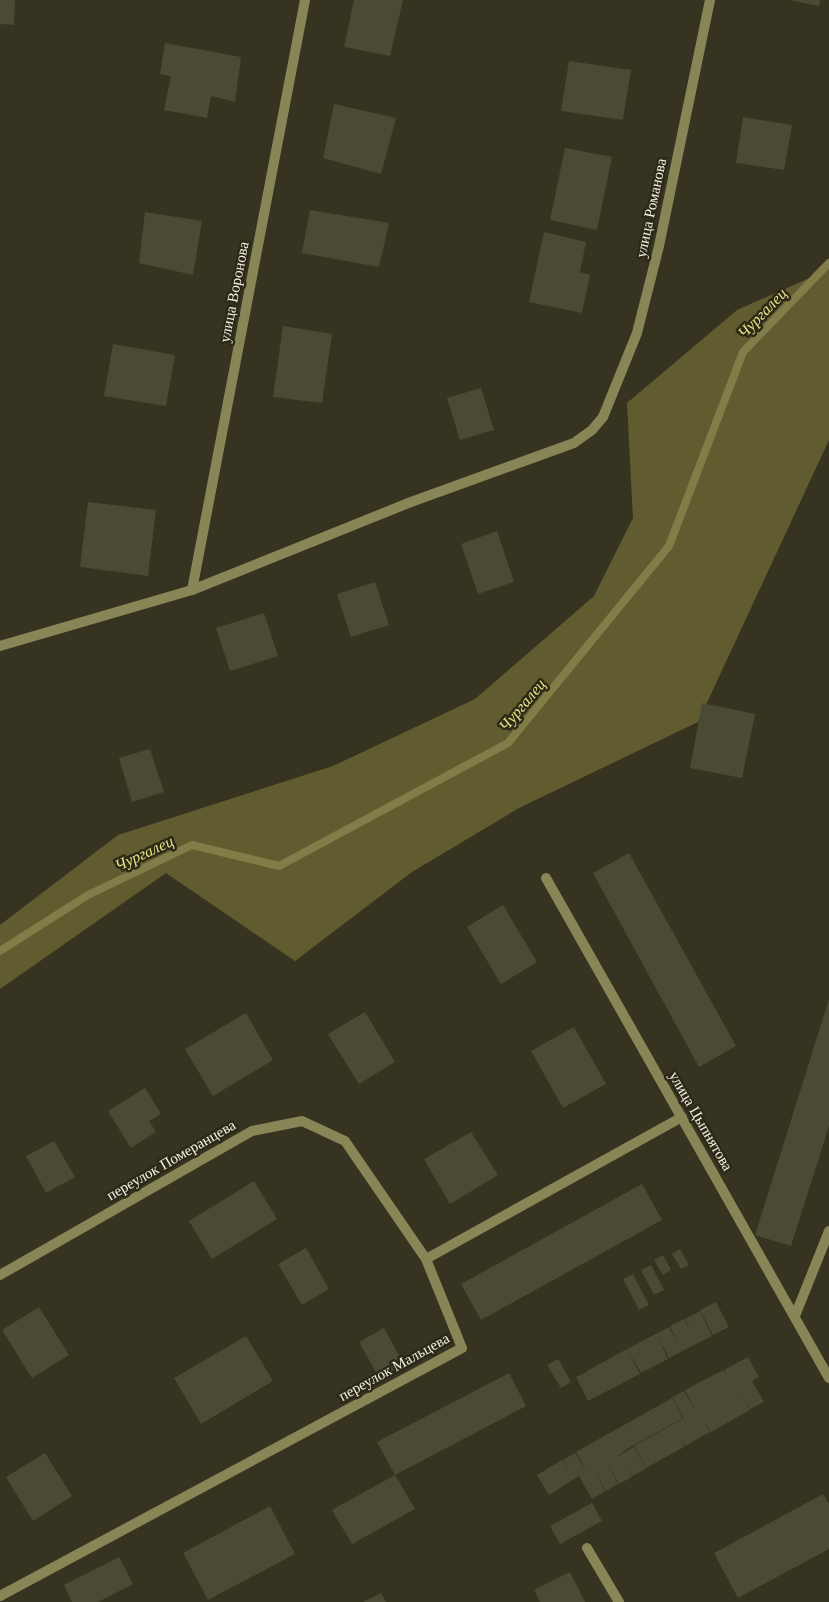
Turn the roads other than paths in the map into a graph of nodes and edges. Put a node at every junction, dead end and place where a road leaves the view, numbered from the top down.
1 (305, 0) edge
2 (710, 0) edge
3 (192, 590) junction
4 (0, 646) edge
5 (546, 878) dead end
6 (682, 1117) junction
7 (829, 1231) edge
8 (426, 1258) junction
9 (0, 1275) edge
10 (795, 1316) junction
11 (829, 1378) edge
12 (587, 1548) dead end
13 (0, 1596) edge
14 (619, 1602) edge

1 - 3 street, улица Воронова
2 - 3 street, улица Романова
3 - 4 street
5 - 6 street, улица Цыпнятова
6 - 8 street
6 - 10 street, улица Цыпнятова
7 - 10 street
8 - 9 street, переулок Померанцева
8 - 13 street, переулок Мальцева
10 - 11 street, улица Цыпнятова
12 - 14 street

